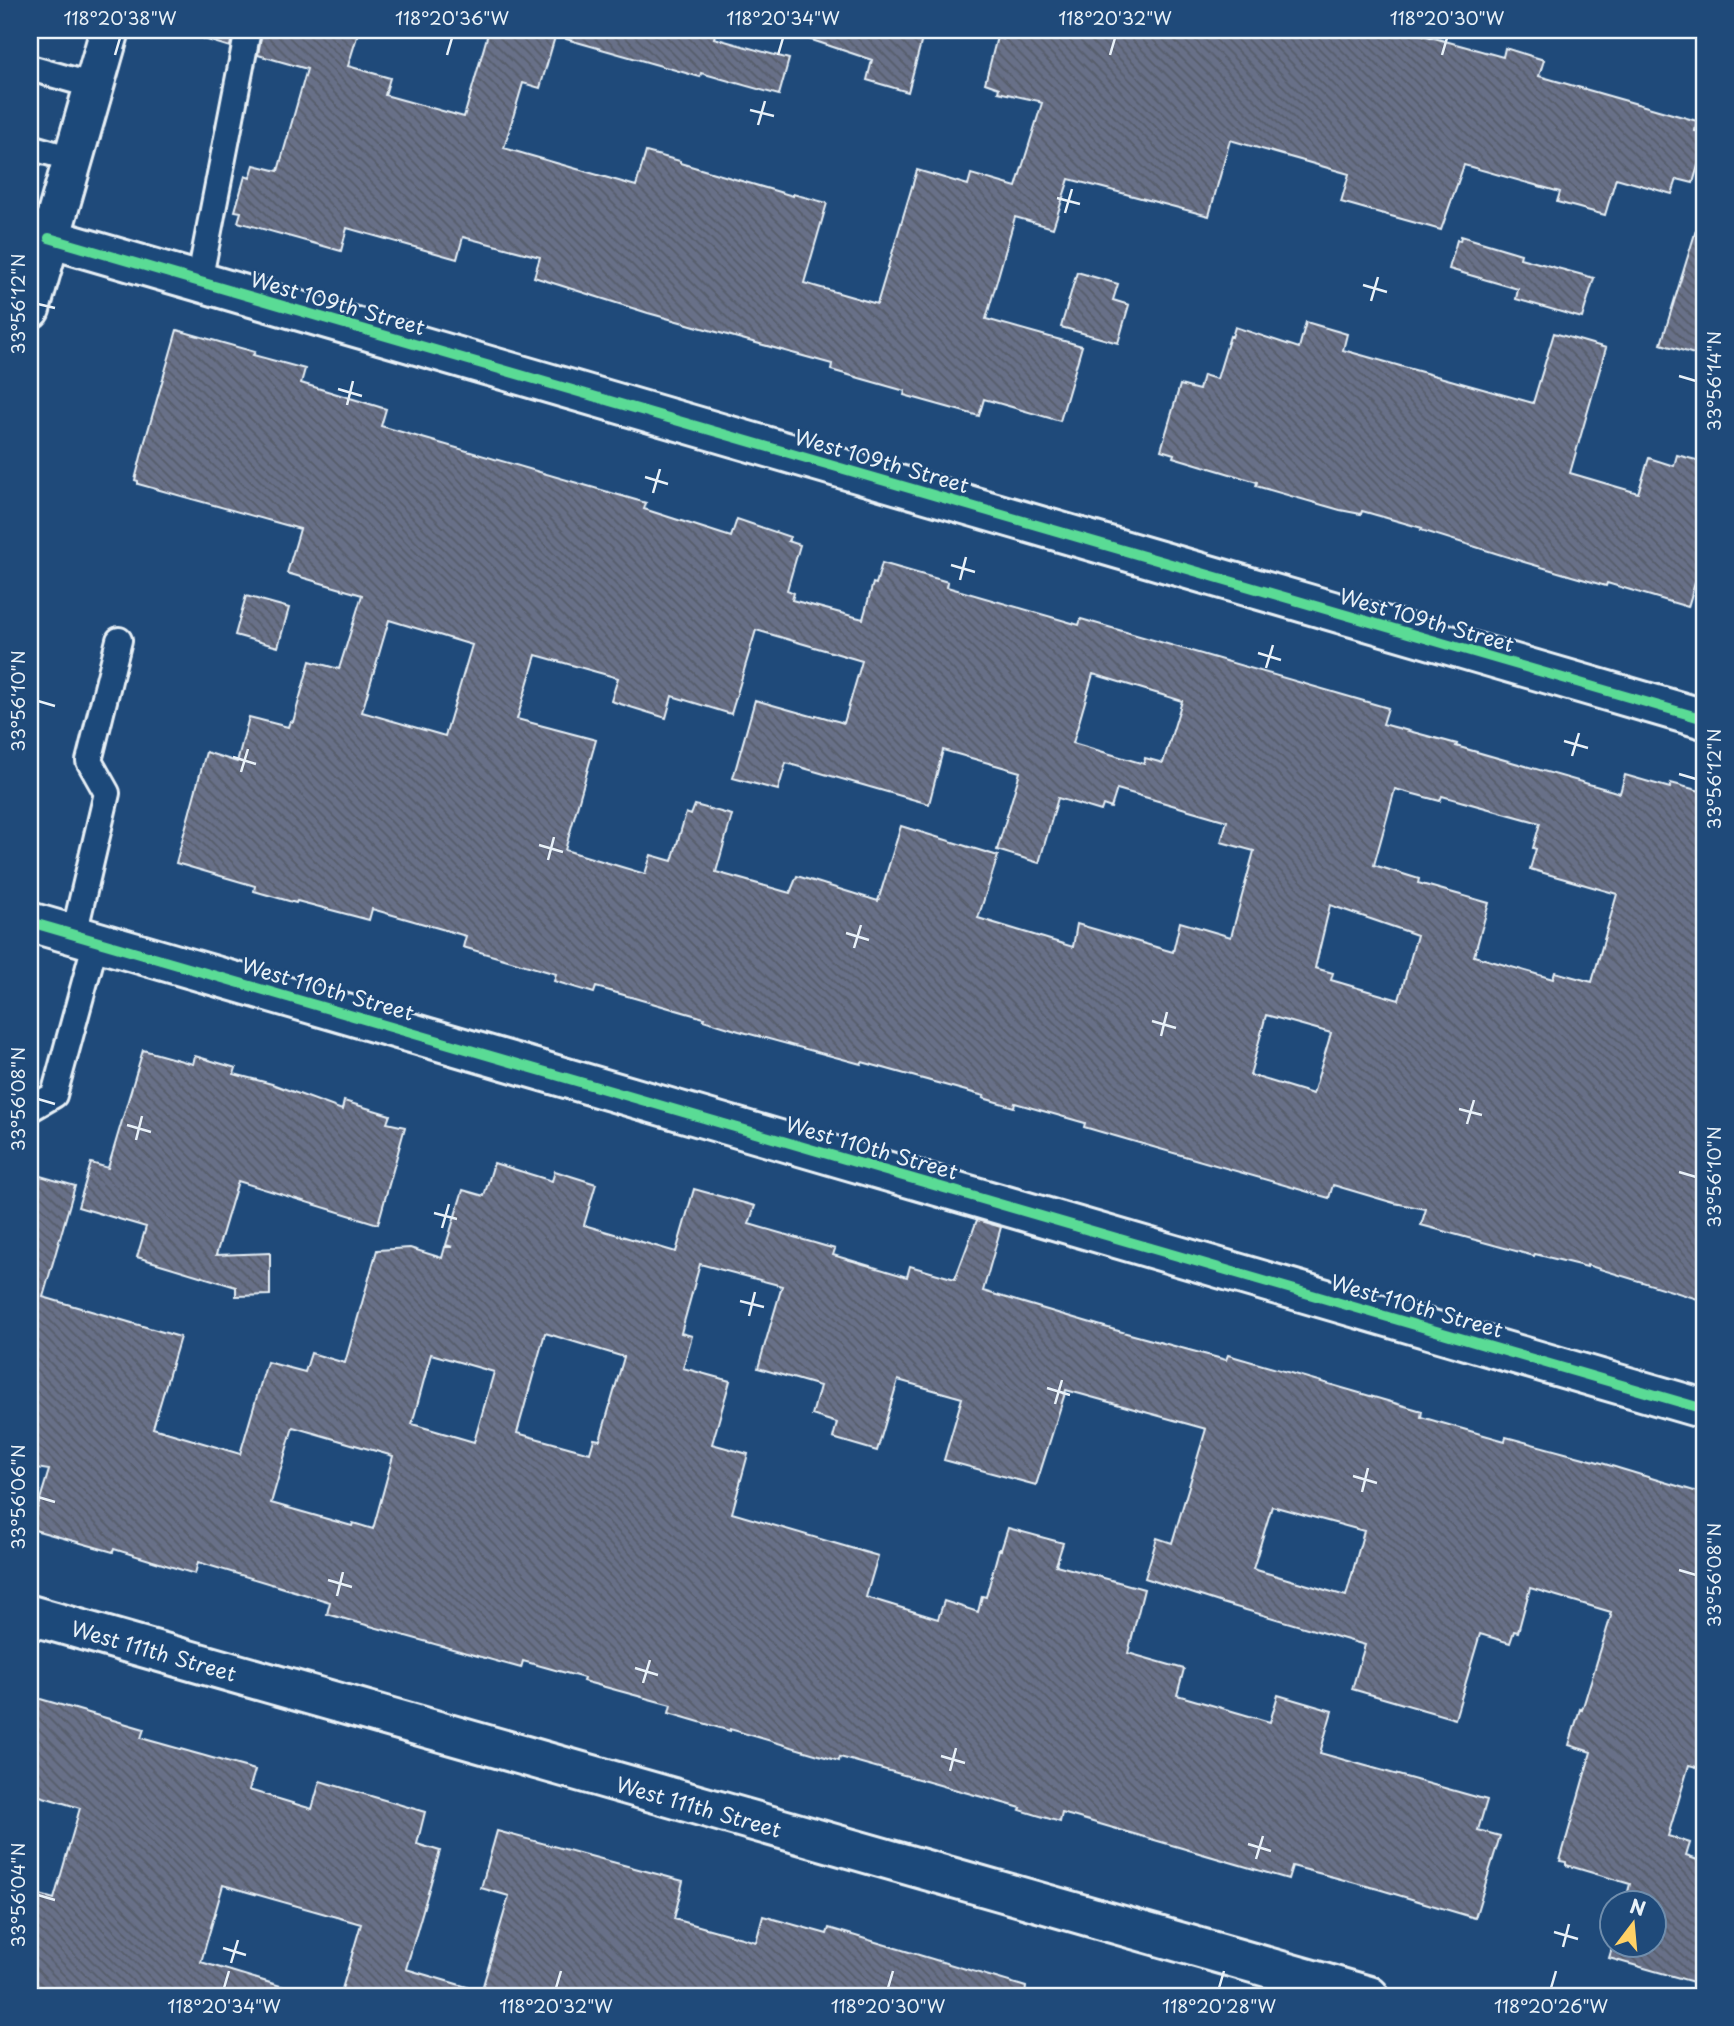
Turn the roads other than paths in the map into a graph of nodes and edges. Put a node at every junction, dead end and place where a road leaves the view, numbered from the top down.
1 (110, 30) edge
2 (248, 30) edge
3 (30, 68) edge
4 (94, 86) junction
5 (30, 147) edge
6 (72, 159) junction
7 (49, 238) junction
8 (199, 282) junction
9 (30, 309) edge
10 (119, 640) dead end
11 (1704, 719) edge
12 (30, 922) edge
13 (85, 938) junction
14 (30, 1109) edge
15 (1704, 1409) edge
16 (30, 1615) edge
17 (1369, 1996) edge

1 - 4 street
2 - 8 lane
3 - 4 lane
4 - 6 street
5 - 6 lane
6 - 7 street
7 - 8 street, West 109th Street
7 - 9 street
8 - 11 street, West 109th Street
10 - 13 lane
12 - 13 street, West 110th Street
13 - 14 lane
13 - 15 street, West 110th Street
16 - 17 street, West 111th Street

